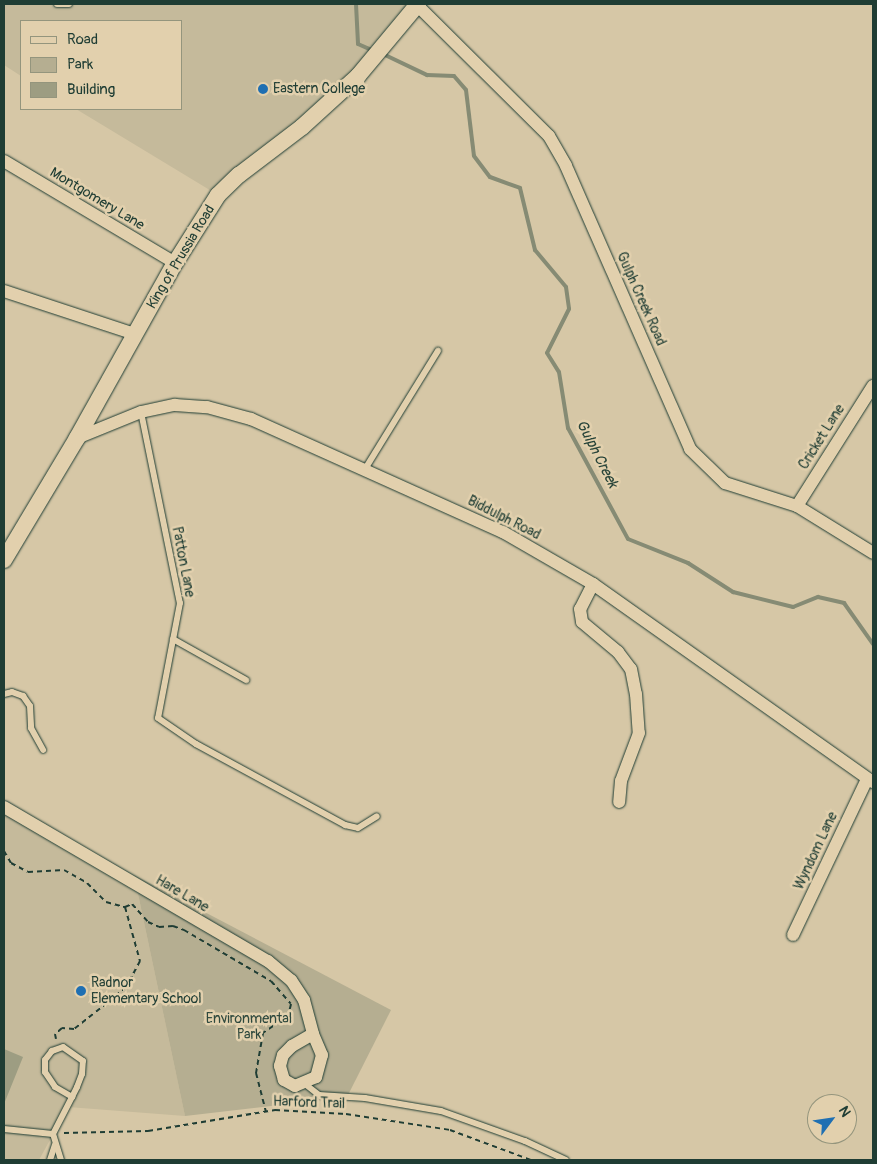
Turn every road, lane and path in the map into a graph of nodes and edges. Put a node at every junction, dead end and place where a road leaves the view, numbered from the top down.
1 (57, 4) edge
2 (70, 4) edge
3 (418, 4) edge
4 (4, 161) edge
5 (175, 263) junction
6 (4, 291) edge
7 (135, 334) junction
8 (438, 350) dead end
9 (873, 386) edge
10 (141, 412) junction
11 (78, 438) junction
12 (365, 469) junction
13 (797, 506) junction
14 (873, 553) edge
15 (4, 560) edge
16 (593, 584) junction
17 (173, 639) junction
18 (246, 680) dead end
19 (4, 694) edge
20 (43, 750) dead end
21 (870, 781) edge
22 (619, 802) dead end
23 (4, 807) edge
24 (377, 816) dead end
25 (4, 851) edge
26 (125, 907) junction
27 (793, 935) dead end
28 (313, 1034) junction
29 (58, 1049) junction
30 (305, 1084) junction
31 (72, 1097) junction
32 (266, 1112) junction
33 (4, 1130) edge
34 (53, 1134) junction
35 (55, 1145) junction
36 (50, 1160) edge
37 (61, 1160) edge
38 (530, 1160) edge
39 (566, 1160) edge

1 - 2 lane
3 - 5 street, King of Prussia Road
3 - 13 street, Gulph Creek Road
4 - 5 street, Montgomery Lane
5 - 7 street, King of Prussia Road
6 - 7 street
7 - 11 street, King of Prussia Road
8 - 12 lane
9 - 13 street, Cricket Lane
10 - 11 street, Biddulph Road
10 - 12 street, Biddulph Road
10 - 17 lane, Patton Lane
11 - 15 street, King of Prussia Road
12 - 16 street, Biddulph Road
13 - 14 street, Gulph Creek Road
16 - 21 street, Biddulph Road
16 - 22 street
17 - 18 lane
17 - 24 lane, Patton Lane
19 - 20 lane
21 - 27 street, Wyndom Lane
23 - 28 street, Hare Lane
25 - 26 path
26 - 29 path
26 - 32 path
28 - 30 street, Hare Lane
28 - 30 street
29 - 31 lane
29 - 31 lane
30 - 39 lane
31 - 34 lane
32 - 34 path, Harford Trail
32 - 38 path, Harford Trail
33 - 34 lane
34 - 35 lane
35 - 36 lane
35 - 37 lane

